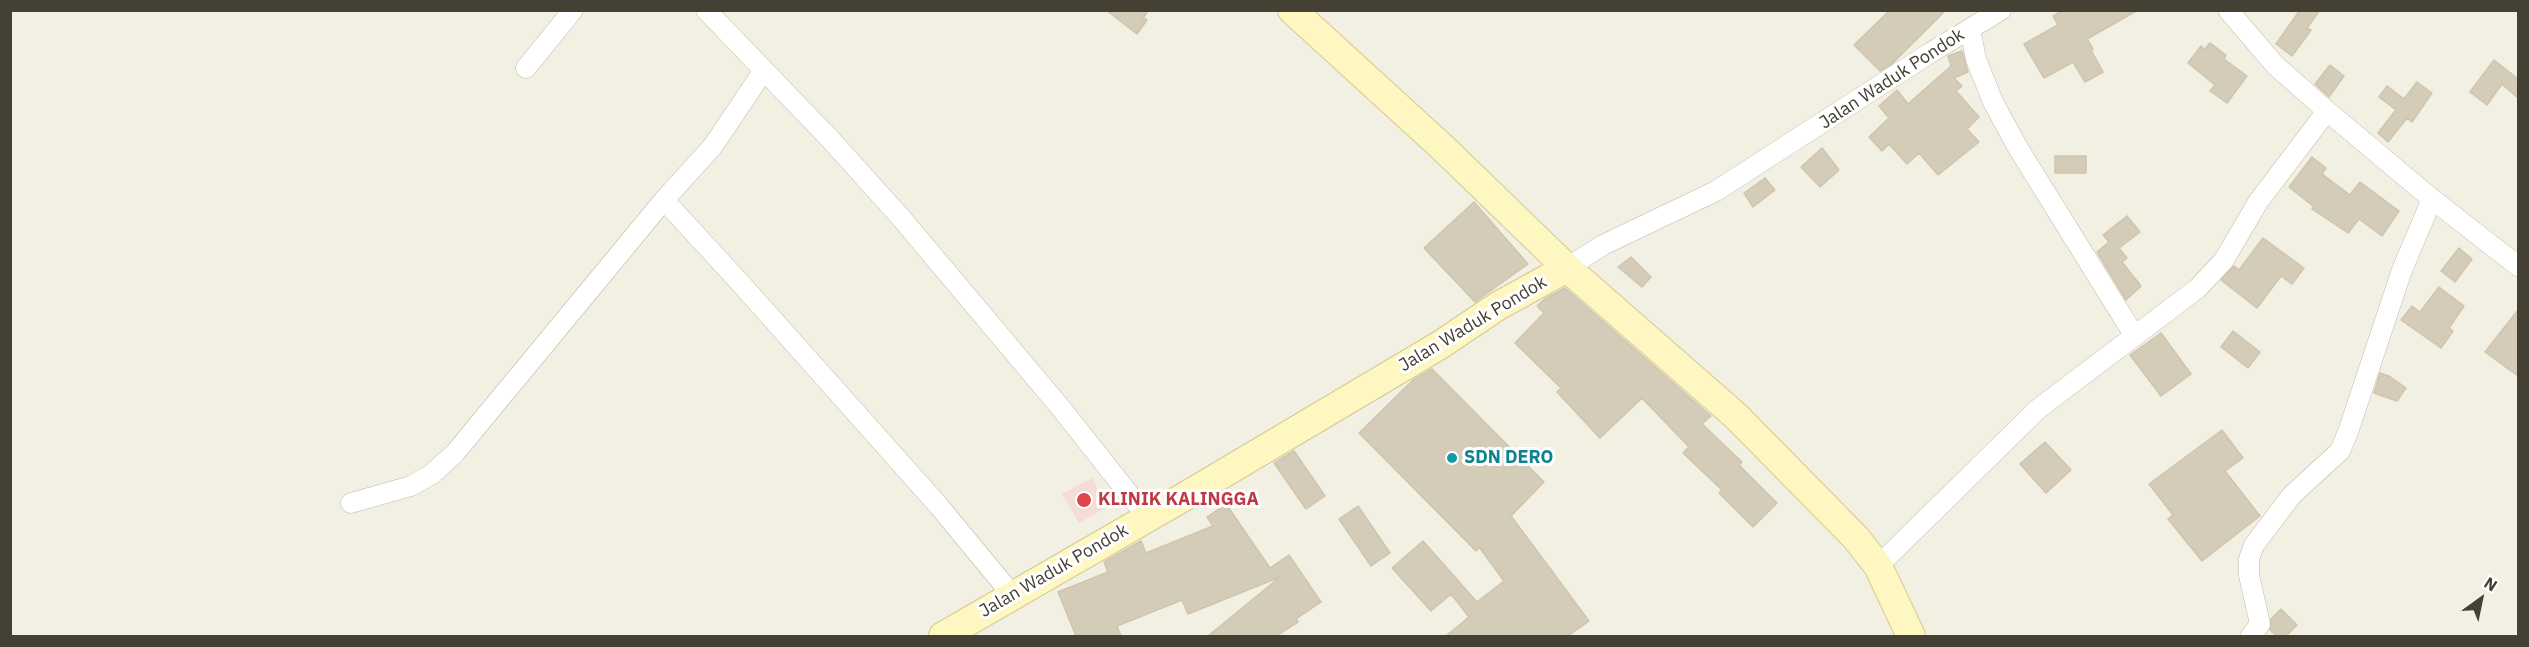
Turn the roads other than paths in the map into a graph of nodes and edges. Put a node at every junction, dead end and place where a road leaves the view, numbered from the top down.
1 (573, 10) edge
2 (706, 10) edge
3 (1292, 10) edge
4 (2001, 10) edge
5 (2228, 10) edge
6 (1970, 29) junction
7 (526, 68) dead end
8 (764, 70) junction
9 (2327, 111) junction
10 (2432, 198) junction
11 (663, 200) junction
12 (2518, 266) edge
13 (1567, 268) junction
14 (2134, 335) junction
15 (351, 503) dead end
16 (1147, 517) junction
17 (1878, 566) junction
18 (1013, 596) junction
19 (943, 636) edge
20 (1911, 636) edge
21 (2251, 636) edge

1 - 7 street
2 - 8 street
3 - 13 street
4 - 6 street, Jalan Waduk Pondok
5 - 9 street
6 - 13 street, Jalan Waduk Pondok
6 - 14 street
8 - 11 street
8 - 16 street
9 - 10 street
9 - 14 street
10 - 12 street
10 - 21 street
11 - 15 street
11 - 18 street
13 - 16 street, Jalan Waduk Pondok
13 - 17 street
14 - 17 street
16 - 18 street, Jalan Waduk Pondok
17 - 20 street
18 - 19 street, Jalan Waduk Pondok

